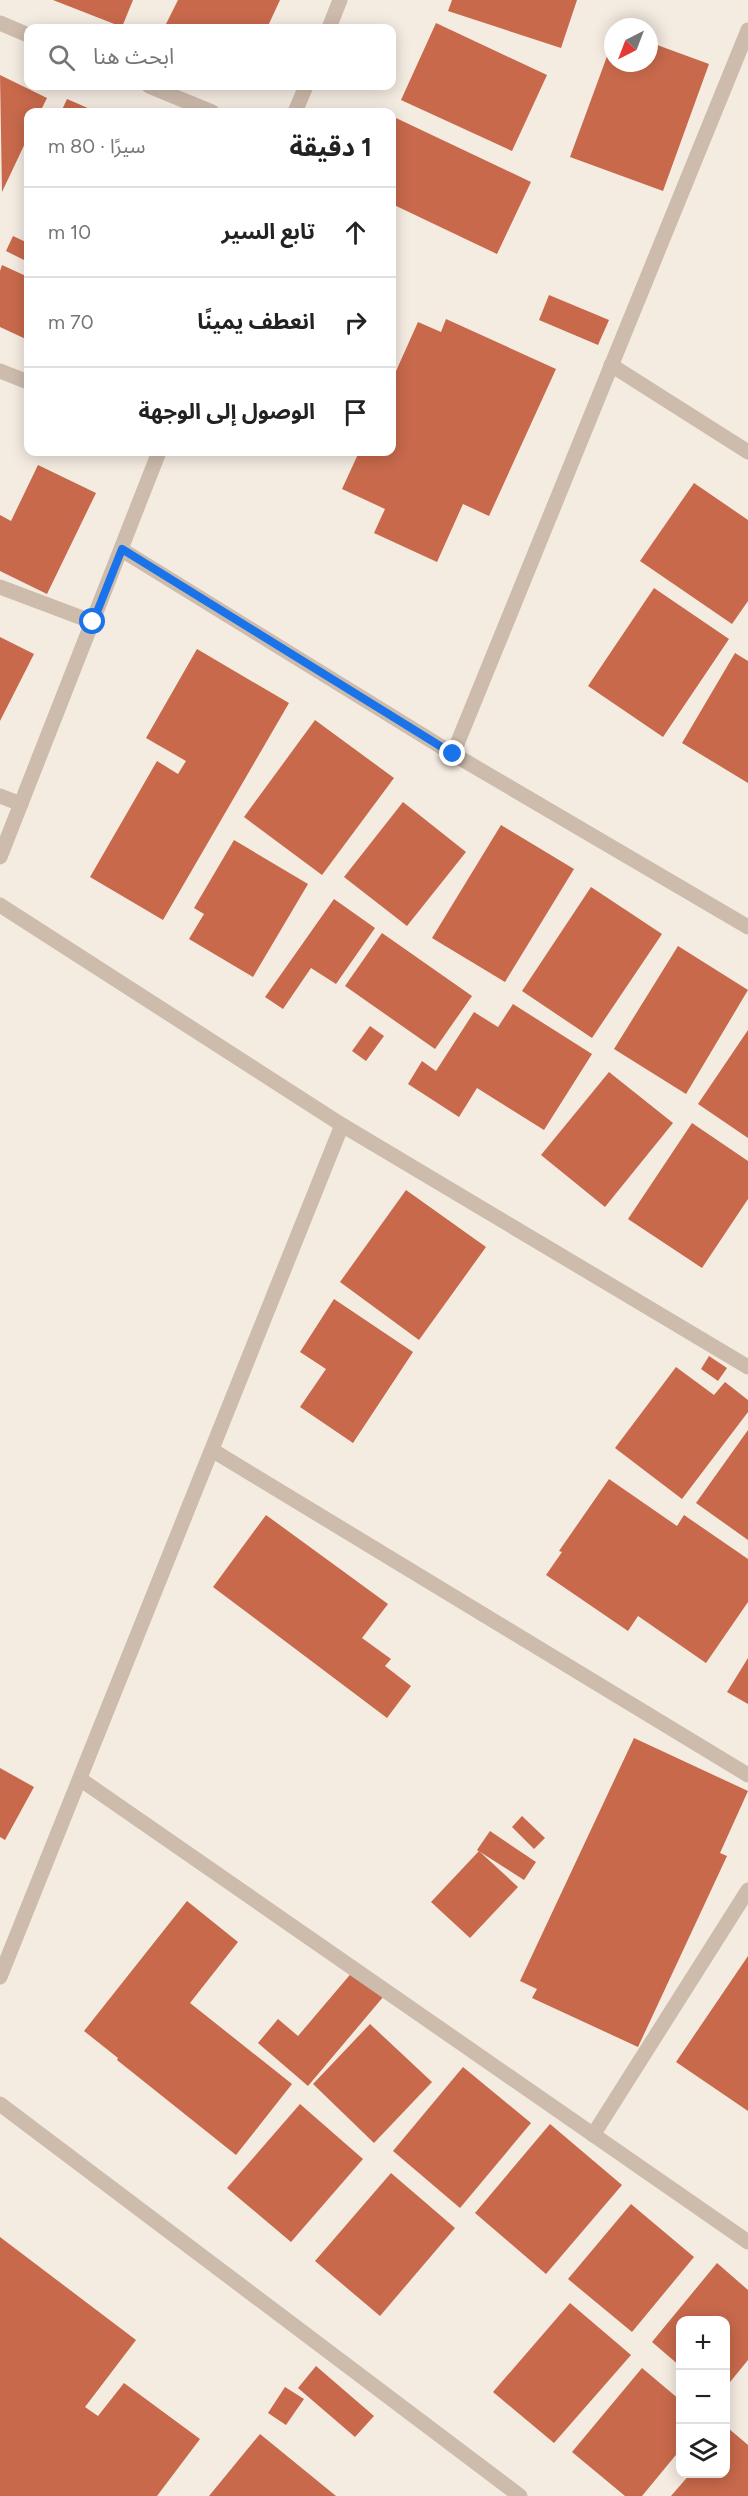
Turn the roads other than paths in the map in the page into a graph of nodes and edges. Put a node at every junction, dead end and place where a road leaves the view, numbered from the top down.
1 (340, 0) edge
2 (0, 23) edge
3 (331, 24) edge
4 (748, 30) edge
5 (24, 33) edge
6 (158, 90) edge
7 (304, 90) edge
8 (203, 108) edge
9 (298, 108) edge
10 (611, 365) junction
11 (0, 371) edge
12 (24, 380) edge
13 (748, 452) edge
14 (157, 456) edge
15 (122, 549) junction
16 (0, 587) edge
17 (93, 622) junction
18 (453, 754) junction
19 (0, 796) edge
20 (21, 804) junction
21 (0, 857) edge
22 (0, 905) edge
23 (748, 927) edge
24 (342, 1125) junction
25 (748, 1367) edge
26 (212, 1450) junction
27 (748, 1775) edge
28 (80, 1779) junction
29 (748, 1890) edge
30 (0, 1977) edge
31 (0, 2104) edge
32 (593, 2134) junction
33 (748, 2242) edge
34 (520, 2496) edge

1 - 3 street
2 - 5 street
4 - 10 street
6 - 8 street
7 - 9 street
10 - 13 street
10 - 18 street
11 - 12 street
14 - 15 street
15 - 17 street
15 - 18 street
16 - 17 street
17 - 20 street
18 - 23 street
19 - 20 street
20 - 21 street
22 - 24 street
24 - 25 street
24 - 26 street
26 - 27 street
26 - 28 street
28 - 30 street
28 - 32 street
29 - 32 street
31 - 34 street
32 - 33 street

